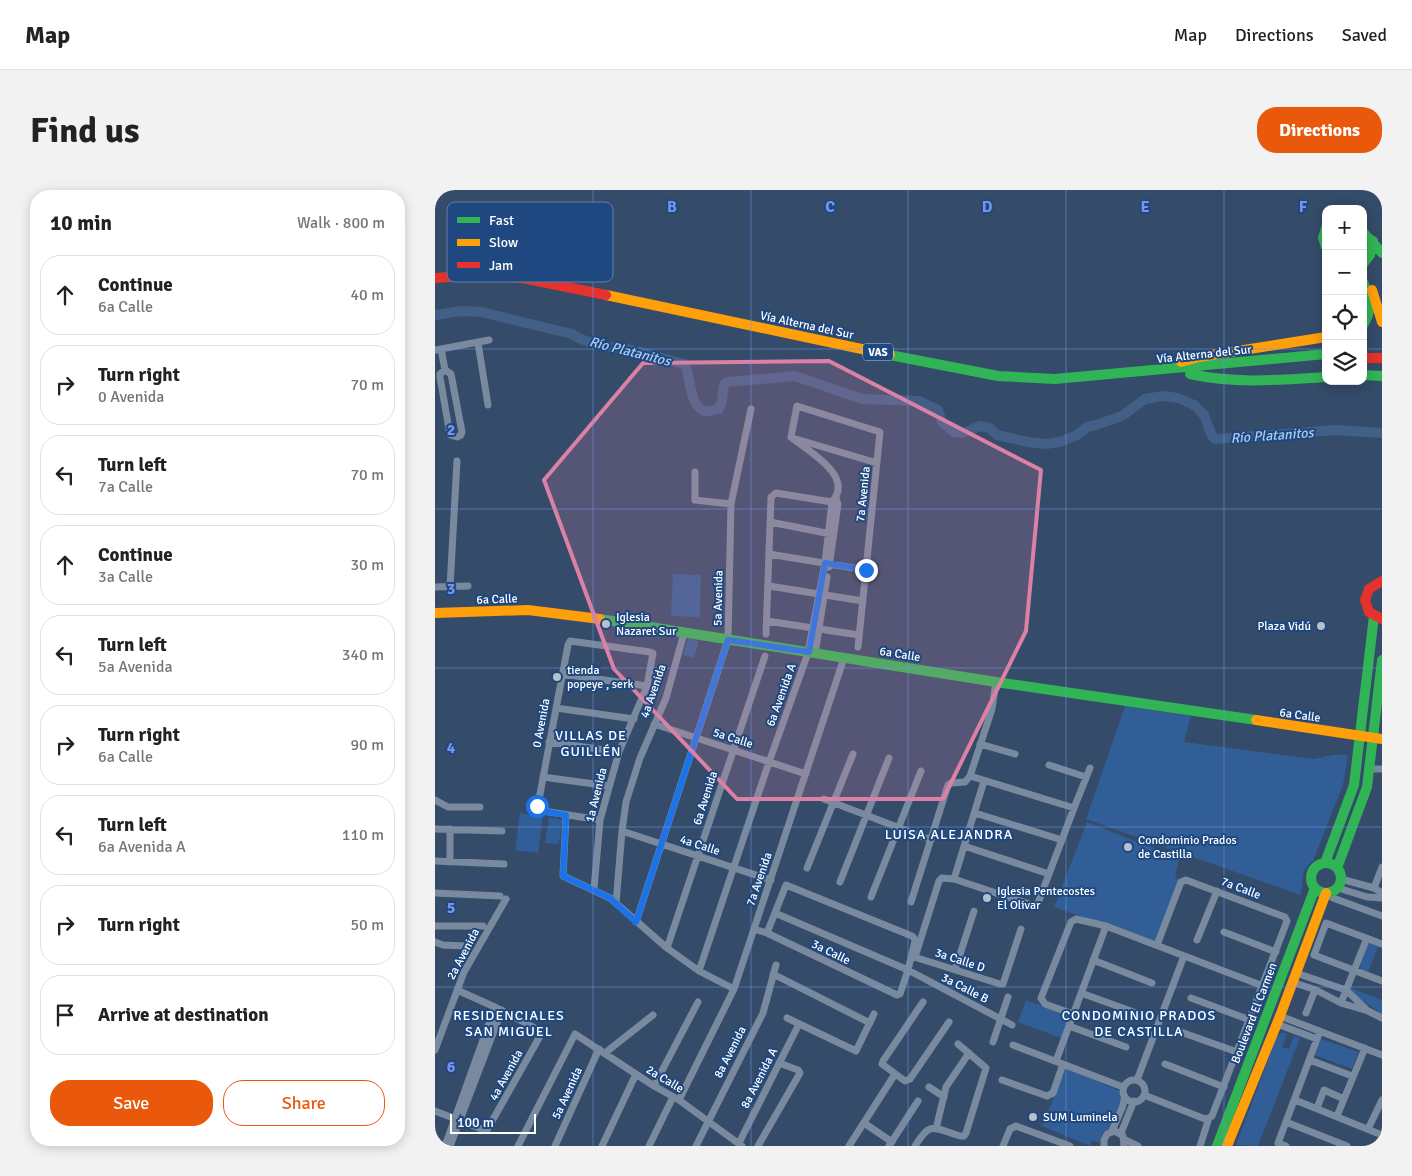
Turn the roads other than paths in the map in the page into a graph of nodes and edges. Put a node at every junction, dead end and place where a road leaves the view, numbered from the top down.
1 (1367, 236) edge
2 (1373, 241) junction
3 (1382, 253) edge
4 (1367, 259) edge
5 (547, 282) edge
6 (435, 284) edge
7 (1367, 284) edge
8 (1367, 291) edge
9 (1367, 320) edge
10 (1382, 322) edge
11 (1322, 338) edge
12 (489, 340) dead end
13 (479, 343) junction
14 (438, 350) edge
15 (1367, 352) edge
16 (1322, 354) edge
17 (1381, 354) edge
18 (1367, 357) edge
19 (1322, 361) edge
20 (445, 370) junction
21 (1168, 370) junction
22 (1190, 374) junction
23 (1367, 375) edge
24 (1382, 376) edge
25 (1322, 377) edge
26 (489, 405) dead end
27 (751, 409) dead end
28 (791, 438) junction
29 (457, 461) dead end
30 (877, 462) junction
31 (695, 472) dead end
32 (836, 501) junction
33 (731, 504) junction
34 (770, 522) junction
35 (831, 534) junction
36 (769, 554) junction
37 (827, 563) junction
38 (866, 570) junction
39 (1382, 580) edge
40 (450, 586) junction
41 (468, 586) dead end
42 (769, 586) junction
43 (435, 587) edge
44 (822, 594) junction
45 (863, 601) junction
46 (435, 613) edge
47 (1378, 617) edge
48 (767, 621) junction
49 (816, 629) junction
50 (684, 633) junction
51 (766, 634) dead end
52 (859, 635) junction
53 (728, 640) junction
54 (570, 642) joint
55 (858, 647) dead end
56 (812, 653) junction
57 (765, 656) dead end
58 (844, 658) junction
59 (1382, 660) edge
60 (562, 674) junction
61 (996, 682) junction
62 (647, 686) junction
63 (556, 708) junction
64 (634, 719) junction
65 (654, 724) junction
66 (1360, 736) junction
67 (697, 738) junction
68 (1377, 738) edge
69 (549, 742) junction
70 (980, 744) junction
71 (733, 750) junction
72 (619, 752) junction
73 (853, 754) dead end
74 (1015, 754) dead end
75 (889, 758) dead end
76 (769, 762) junction
77 (1049, 765) dead end
78 (1090, 768) dead end
79 (1369, 769) junction
80 (1382, 769) edge
81 (921, 771) dead end
82 (805, 774) junction
83 (970, 776) junction
84 (543, 777) junction
85 (1087, 777) junction
86 (984, 781) junction
87 (609, 786) junction
88 (823, 799) dead end
89 (435, 800) edge
90 (833, 803) junction
91 (480, 807) dead end
92 (1073, 808) junction
93 (975, 812) junction
94 (566, 815) junction
95 (866, 815) junction
96 (600, 820) junction
97 (899, 828) junction
98 (435, 829) edge
99 (450, 829) junction
100 (502, 831) dead end
101 (622, 831) junction
102 (931, 840) junction
103 (1062, 840) junction
104 (661, 844) junction
105 (964, 846) junction
106 (698, 856) junction
107 (435, 861) edge
108 (450, 862) junction
109 (1325, 863) junction
110 (504, 864) dead end
111 (735, 868) junction
112 (807, 868) dead end
113 (1337, 868) junction
114 (1382, 868) edge
115 (1049, 874) junction
116 (954, 879) junction
117 (771, 880) junction
118 (840, 882) dead end
119 (1339, 883) junction
120 (1360, 886) junction
121 (1315, 888) junction
122 (1374, 888) junction
123 (594, 889) junction
124 (1217, 890) junction
125 (435, 893) edge
126 (1382, 893) edge
127 (1327, 894) junction
128 (1357, 894) junction
129 (871, 897) dead end
130 (1382, 898) edge
131 (616, 902) junction
132 (911, 902) dead end
133 (974, 911) dead end
134 (775, 914) junction
135 (1382, 916) edge
136 (636, 922) junction
137 (435, 926) edge
138 (483, 926) dead end
139 (1106, 926) junction
140 (754, 929) junction
141 (1021, 929) dead end
142 (1224, 932) dead end
143 (767, 933) junction
144 (1367, 938) junction
145 (1197, 940) dead end
146 (435, 942) edge
147 (1382, 944) edge
148 (1157, 945) junction
149 (465, 946) dead end
150 (667, 948) junction
151 (1276, 952) junction
152 (1184, 956) junction
153 (913, 957) junction
154 (1093, 960) junction
155 (776, 965) dead end
156 (908, 970) junction
157 (955, 970) junction
158 (1355, 971) junction
159 (699, 972) junction
160 (773, 974) junction
161 (1294, 978) junction
162 (1319, 981) junction
163 (1382, 981) edge
164 (1152, 983) dead end
165 (1263, 986) junction
166 (734, 989) junction
167 (457, 990) junction
168 (1315, 990) junction
169 (1347, 990) junction
170 (1081, 993) junction
171 (1008, 997) dead end
172 (1191, 998) dead end
173 (698, 1002) dead end
174 (923, 1002) dead end
175 (1341, 1003) junction
176 (499, 1009) junction
177 (1368, 1011) junction
178 (874, 1014) dead end
179 (1073, 1014) junction
180 (1139, 1014) dead end
181 (1306, 1014) dead end
182 (653, 1015) dead end
183 (787, 1018) dead end
184 (1382, 1018) edge
185 (1001, 1019) junction
186 (1250, 1020) junction
187 (1278, 1020) junction
188 (949, 1022) dead end
189 (870, 1023) junction
190 (799, 1024) junction
191 (1012, 1025) dead end
192 (1069, 1026) junction
193 (1178, 1031) dead end
194 (1320, 1031) junction
195 (1317, 1039) junction
196 (993, 1042) dead end
197 (958, 1044) dead end
198 (1013, 1045) dead end
199 (1126, 1047) dead end
200 (1365, 1048) junction
201 (435, 1050) edge
202 (602, 1051) junction
203 (1237, 1052) junction
204 (969, 1053) junction
205 (1382, 1055) edge
206 (1309, 1060) junction
207 (779, 1063) junction
208 (1060, 1063) junction
209 (1165, 1064) dead end
210 (636, 1074) junction
211 (895, 1074) junction
212 (1353, 1076) junction
213 (1002, 1080) dead end
214 (1137, 1080) junction
215 (653, 1086) junction
216 (929, 1087) dead end
217 (1123, 1087) junction
218 (1224, 1087) junction
219 (1144, 1095) junction
220 (944, 1097) junction
221 (1125, 1097) junction
222 (676, 1099) junction
223 (1344, 1099) junction
224 (1295, 1100) junction
225 (1382, 1100) edge
226 (919, 1101) dead end
227 (1134, 1101) junction
228 (1317, 1108) junction
229 (435, 1111) edge
230 (1337, 1116) junction
231 (1209, 1118) junction
232 (457, 1119) junction
233 (708, 1120) junction
234 (1286, 1122) junction
235 (864, 1123) junction
236 (1230, 1127) junction
237 (936, 1129) junction
238 (1369, 1129) junction
239 (1112, 1131) junction
240 (1382, 1135) edge
241 (1123, 1140) edge
242 (741, 1144) edge
243 (891, 1144) edge
244 (445, 1146) edge
245 (451, 1146) edge
246 (518, 1146) edge
247 (555, 1146) edge
248 (602, 1146) edge
249 (649, 1146) edge
250 (696, 1146) edge
251 (758, 1146) edge
252 (849, 1146) edge
253 (915, 1146) edge
254 (1003, 1146) edge
255 (1071, 1146) edge
256 (1105, 1146) edge
257 (1138, 1146) edge
258 (1200, 1146) edge
259 (1217, 1146) edge
260 (1227, 1146) edge
261 (1286, 1146) edge
262 (1347, 1146) edge

1 - 2 main road
2 - 3 main road
2 - 4 main road
5 - 21 main road, Vía Alterna del Sur / VAS
6 - 22 main road, Vía Alterna del Sur / VAS
7 - 10 main road
8 - 9 main road
11 - 21 main road
12 - 13 street
13 - 14 street
13 - 26 street
14 - 20 street
15 - 17 main road
16 - 21 main road, Vía Alterna del Sur / VAS
17 - 18 main road
19 - 22 main road, Vía Alterna del Sur / VAS
20 - 20 street
22 - 25 main road
23 - 24 main road
27 - 33 street, 5a Avenida
28 - 30 street
28 - 30 street, 7a Avenida
28 - 32 street, 6a Avenida A
29 - 40 street
30 - 38 street, 7a Avenida
31 - 33 street
32 - 34 street
32 - 35 street, 6a Avenida A
33 - 53 street, 5a Avenida
34 - 35 street
34 - 36 street
35 - 37 street, 6a Avenida A
36 - 37 street
36 - 42 street
37 - 38 street
37 - 44 street, 6a Avenida A
38 - 45 street, 7a Avenida
39 - 47 main road
40 - 41 street
40 - 43 street
42 - 44 street
42 - 48 street
44 - 45 street
44 - 49 street, 6a Avenida A
45 - 52 street, 7a Avenida
46 - 50 main road, 6a Calle
47 - 66 main road, Boulevard El Carmen
48 - 49 street
48 - 51 street
49 - 52 street
49 - 56 street, 6a Avenida A
50 - 53 main road, 6a Calle
50 - 65 street, 4a Avenida
52 - 55 street, 7a Avenida
53 - 56 main road, 6a Calle
53 - 67 street, 5a Avenida
54 - 60 street, 0 Avenida
54 - 62 street, 1a Avenida
56 - 58 main road, 6a Calle
56 - 76 street, 6a Avenida A
57 - 71 street, 6a Avenida
58 - 61 main road, 6a Calle
58 - 82 street, 7a Avenida
59 - 68 main road
60 - 62 street
60 - 63 street, 0 Avenida
61 - 66 main road, 6a Calle
61 - 70 street
62 - 64 street, 1a Avenida
63 - 64 street
63 - 69 street, 0 Avenida
64 - 72 street, 1a Avenida
65 - 67 street, 5a Calle
65 - 101 street, 4a Avenida
66 - 68 main road, 6a Calle
66 - 109 main road, Boulevard El Carmen
67 - 71 street, 5a Calle
67 - 104 street, 5a Avenida
68 - 79 main road
69 - 72 street
69 - 84 street, 0 Avenida
70 - 74 street
70 - 83 street
71 - 76 street, 5a Calle
71 - 106 street, 6a Avenida
72 - 87 street, 1a Avenida
73 - 90 street
75 - 95 street
76 - 82 street, 5a Calle
76 - 111 street, 6a Avenida A
77 - 85 street
78 - 85 street
79 - 80 street
79 - 113 main road
81 - 97 street
82 - 117 street, 7a Avenida
83 - 86 street
83 - 102 street
84 - 87 street
84 - 94 street, 0 Avenida
85 - 92 street
86 - 92 street
86 - 93 street
87 - 96 street, 1a Avenida
88 - 90 street
89 - 91 street
90 - 95 street
90 - 112 street
92 - 103 street
93 - 103 street
93 - 105 street
94 - 96 street
94 - 123 street
95 - 97 street
95 - 118 street
96 - 123 street, 1a Avenida
97 - 102 street
97 - 129 street
98 - 99 street
99 - 100 street
99 - 108 street
101 - 104 street, 4a Calle
101 - 131 street, 4a Avenida
102 - 132 street
103 - 115 street
104 - 106 street, 4a Calle
104 - 136 street, 5a Avenida
105 - 115 street
105 - 116 street
106 - 111 street, 4a Calle
106 - 150 street, 6a Avenida
107 - 108 street
108 - 110 street
109 - 113 main road
109 - 121 main road, Boulevard El Carmen
111 - 117 street, 4a Calle
111 - 159 street, 6a Avenida A
113 - 119 main road
114 - 122 street
115 - 116 street
116 - 153 street
117 - 140 street, 7a Avenida
119 - 120 street
119 - 127 main road
119 - 128 street
120 - 122 street
120 - 128 street
121 - 127 main road
121 - 236 main road, Boulevard El Carmen
122 - 126 street
123 - 131 street
124 - 145 street
124 - 148 street, 7a Calle
124 - 151 street, 7a Calle
125 - 167 street, 2a Avenida
127 - 135 street
127 - 161 main road, Boulevard El Carmen
128 - 130 street
131 - 136 street
133 - 157 street
134 - 143 street
134 - 153 street
134 - 156 street, 3a Calle B
136 - 150 street
137 - 138 street
139 - 148 street
139 - 154 street
139 - 179 street
140 - 143 street, 3a Calle
140 - 166 street, 7a Avenida
141 - 157 street, 3a Calle D
142 - 151 street
143 - 156 street, 3a Calle
144 - 147 street
144 - 158 street
144 - 158 street
146 - 149 street
148 - 152 street
150 - 159 street
151 - 165 street
152 - 165 street
152 - 214 street
153 - 156 street
153 - 157 street, 3a Calle D
154 - 164 street
154 - 170 street
155 - 160 street, 8a Avenida
156 - 185 street, 3a Calle B
158 - 163 street
158 - 169 street
159 - 166 street
160 - 189 street
160 - 233 street, 8a Avenida
161 - 162 street
161 - 168 street
161 - 187 main road, Boulevard El Carmen
162 - 168 street
162 - 169 street
165 - 186 street
166 - 222 street, 7a Avenida
167 - 176 street
167 - 201 street, 2a Avenida
168 - 175 street
168 - 181 street
169 - 175 street
169 - 177 street
170 - 179 street
170 - 180 street
171 - 185 street
172 - 186 street
173 - 215 street
174 - 211 street
175 - 177 street
176 - 232 street
176 - 232 street, 4a Avenida
177 - 184 street
178 - 189 street
179 - 192 street
182 - 202 street
183 - 190 street
185 - 191 street, 3a Calle B
185 - 196 street
186 - 203 street
187 - 194 street
187 - 195 street
187 - 236 main road, Boulevard El Carmen
188 - 211 street
189 - 190 street
190 - 207 street, 8a Avenida A
192 - 199 street
192 - 208 street
193 - 203 street
194 - 195 street
194 - 200 street
195 - 206 street
197 - 204 street
198 - 208 street
200 - 205 street
200 - 212 street
202 - 210 street, 2a Calle
202 - 246 street, 2a Calle
202 - 247 street, 5a Avenida
203 - 218 street
204 - 220 street
204 - 237 street
206 - 212 street
206 - 224 street
207 - 242 street, 8a Avenida A
207 - 251 street
208 - 213 street
208 - 217 street
209 - 218 street
210 - 215 street, 2a Calle
210 - 248 street
211 - 235 street
212 - 223 street
214 - 217 street
214 - 219 street
215 - 222 street, 2a Calle
216 - 220 street
217 - 221 street
218 - 231 street
219 - 227 street
219 - 231 street
220 - 237 street
221 - 227 street
221 - 239 street
222 - 233 street, 2a Calle
222 - 249 street, 7a Avenida
223 - 228 street
223 - 230 street
224 - 228 street
224 - 234 street
225 - 238 street
226 - 243 street
227 - 241 street
228 - 230 street
229 - 232 street
230 - 238 street
231 - 258 street
232 - 244 street
232 - 245 street
233 - 242 street, 2a Calle
233 - 250 street, 8a Avenida
234 - 261 street
234 - 262 street
235 - 243 street
235 - 252 street
236 - 259 main road, Boulevard El Carmen
236 - 260 main road, Boulevard El Carmen
237 - 253 street
238 - 240 street
239 - 241 street
239 - 256 street
241 - 257 street
254 - 255 street

